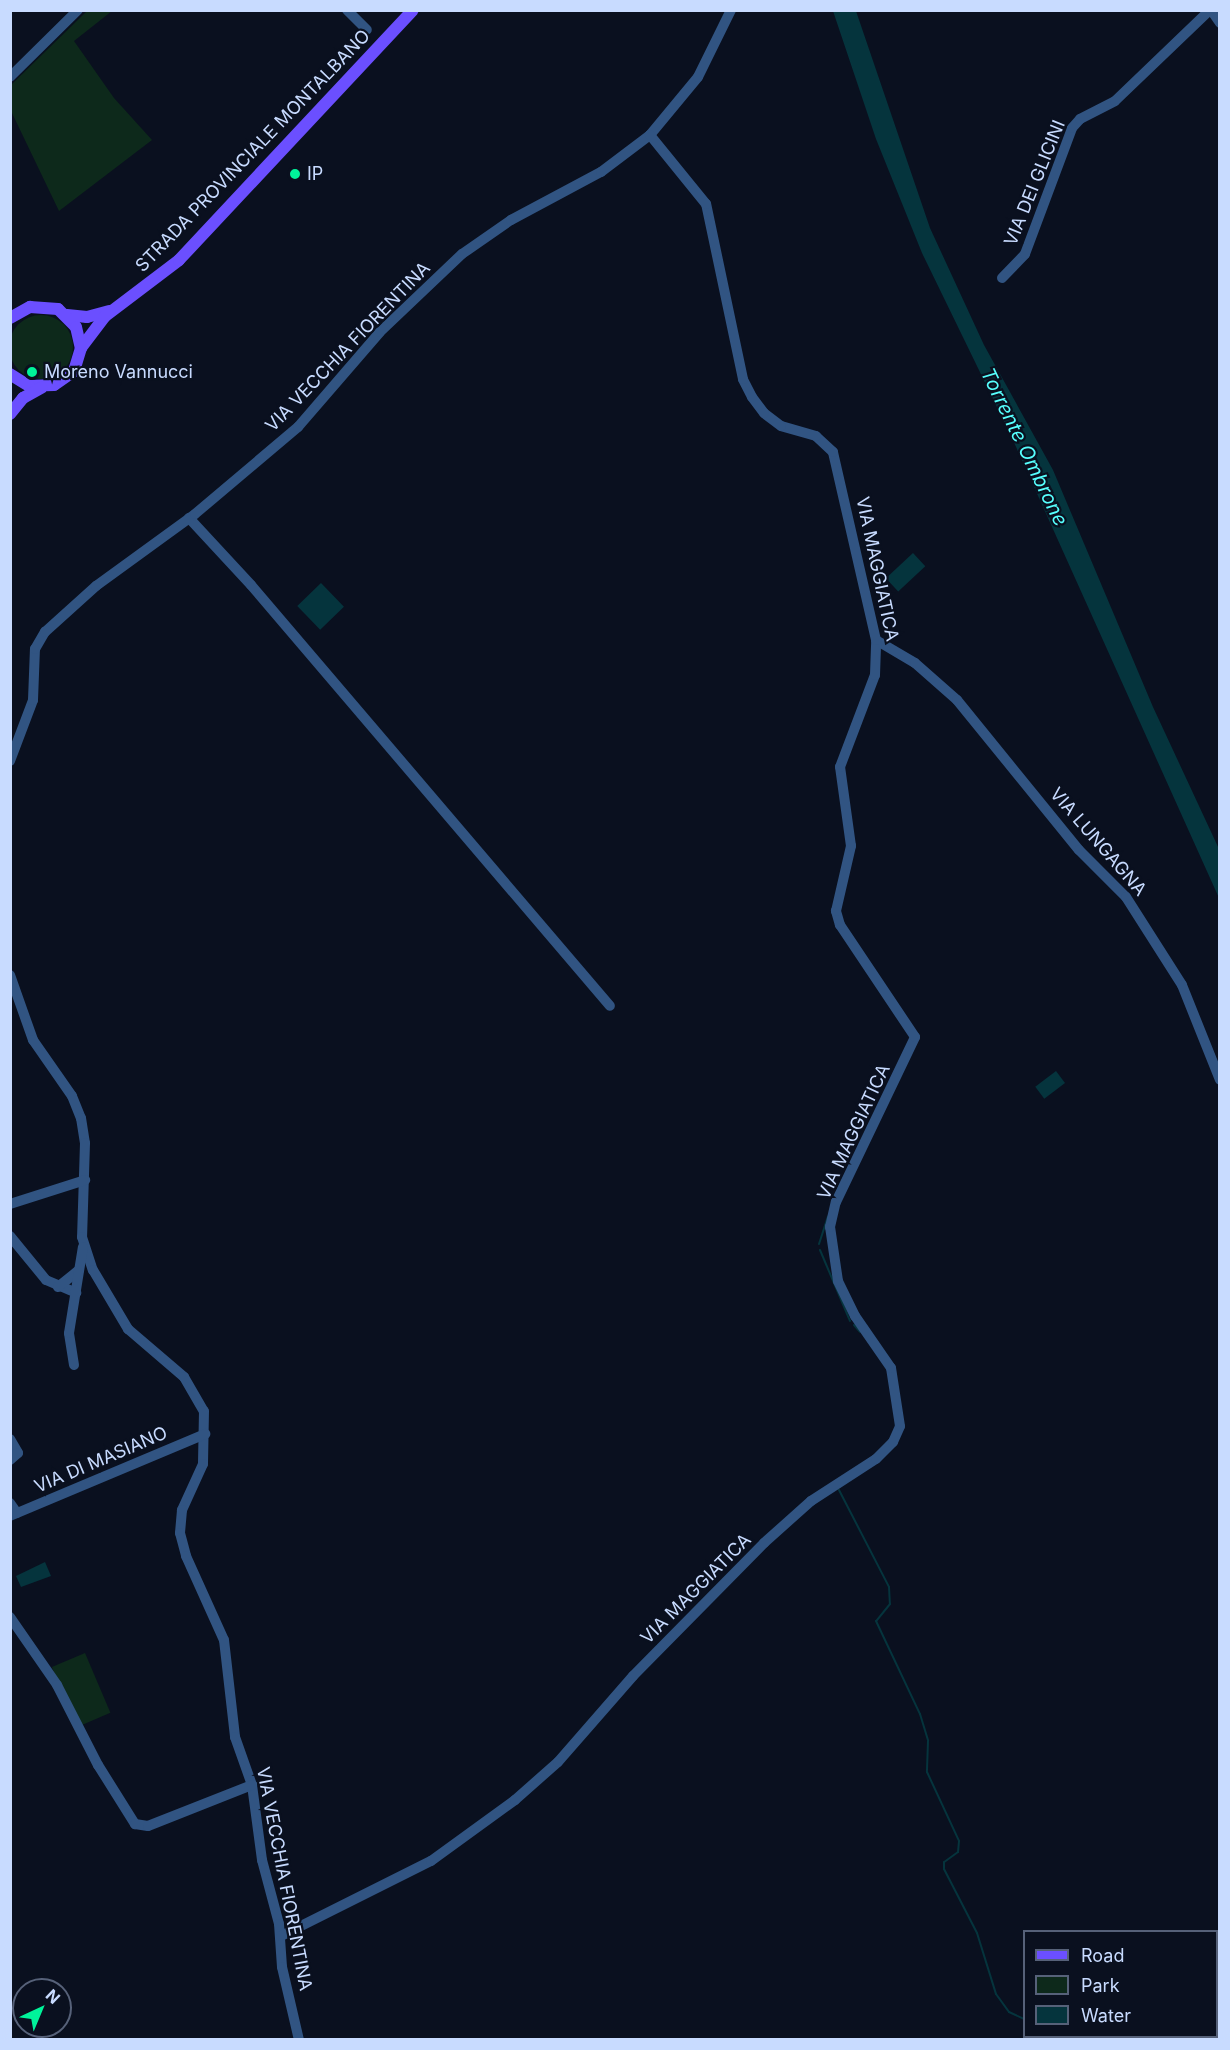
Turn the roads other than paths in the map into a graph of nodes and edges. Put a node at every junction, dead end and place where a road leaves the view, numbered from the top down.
1 (78, 10) edge
2 (347, 10) edge
3 (413, 10) edge
4 (731, 10) edge
5 (1211, 10) edge
6 (1220, 23) edge
7 (367, 30) dead end
8 (10, 77) edge
9 (651, 135) junction
10 (1002, 278) dead end
11 (30, 307) junction
12 (10, 310) edge
13 (113, 310) junction
14 (67, 315) junction
15 (10, 318) edge
16 (81, 348) junction
17 (10, 374) edge
18 (42, 387) junction
19 (10, 414) edge
20 (189, 518) junction
21 (876, 640) junction
22 (10, 761) edge
23 (10, 975) edge
24 (610, 1006) dead end
25 (1220, 1080) edge
26 (85, 1180) junction
27 (10, 1204) edge
28 (10, 1236) edge
29 (84, 1245) junction
30 (80, 1270) junction
31 (58, 1287) junction
32 (76, 1293) junction
33 (74, 1365) dead end
34 (205, 1434) junction
35 (10, 1439) edge
36 (10, 1460) edge
37 (10, 1503) edge
38 (14, 1514) edge
39 (10, 1617) edge
40 (252, 1785) junction
41 (281, 1936) junction
42 (299, 2040) edge

1 - 8 street
2 - 7 street
3 - 13 main road, STRADA PROVINCIALE MONTALBANO
4 - 9 street, VIA VECCHIA FIORENTINA
5 - 6 street
5 - 10 street, VIA DEI GLICINI
9 - 20 street, VIA VECCHIA FIORENTINA
9 - 21 street, VIA MAGGIATICA
11 - 12 street
11 - 14 main road, STRADA PROVINCIALE MONTALBANO
11 - 15 main road
13 - 14 main road, STRADA PROVINCIALE MONTALBANO
13 - 16 main road, STRADA PROVINCIALE MONTALBANO
14 - 16 main road
16 - 18 main road, STRADA PROVINCIALE MONTALBANO
17 - 18 main road
18 - 19 main road, STRADA PROVINCIALE MONTALBANO
20 - 22 street, VIA VECCHIA FIORENTINA
20 - 24 street
21 - 25 street, VIA LUNGAGNA
21 - 41 street, VIA MAGGIATICA
23 - 26 street, VIA VECCHIA FIORENTINA
26 - 27 street
26 - 29 street, VIA VECCHIA FIORENTINA
28 - 31 street
29 - 30 street
29 - 34 street, VIA VECCHIA FIORENTINA
30 - 31 street
30 - 32 street
31 - 32 street
32 - 33 street
34 - 38 street, VIA DI MASIANO
34 - 40 street, VIA VECCHIA FIORENTINA
35 - 36 street
37 - 38 street
39 - 40 street
40 - 41 street, VIA VECCHIA FIORENTINA
41 - 42 street, VIA VECCHIA FIORENTINA

